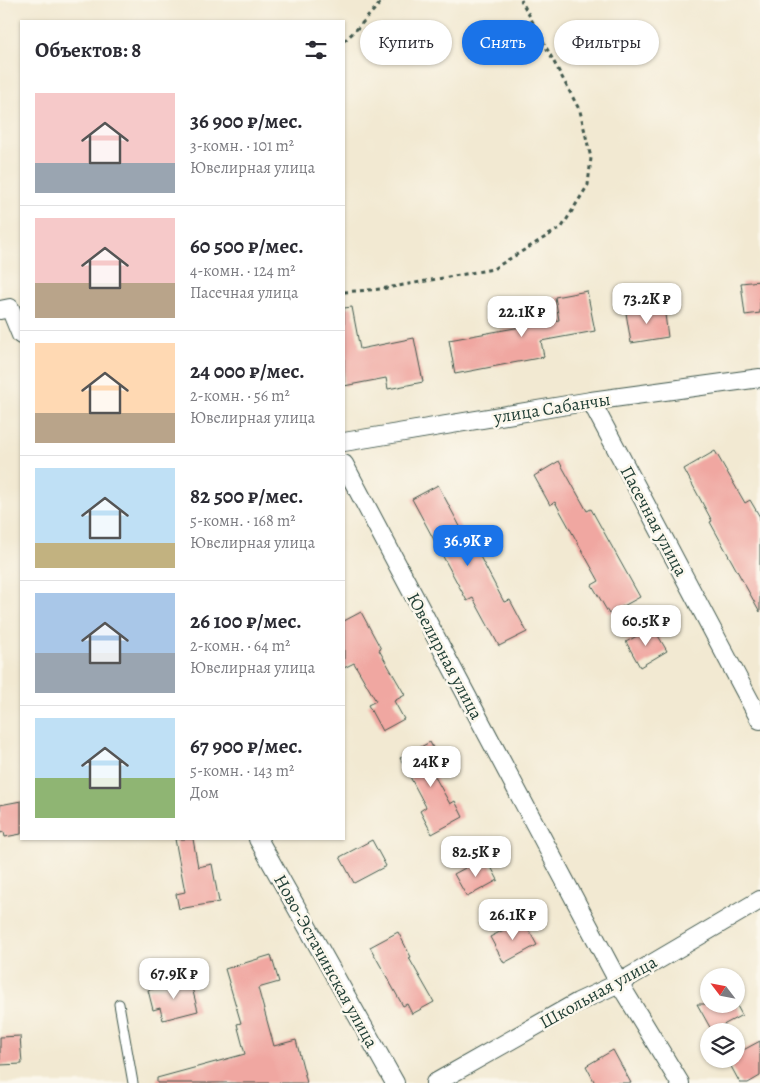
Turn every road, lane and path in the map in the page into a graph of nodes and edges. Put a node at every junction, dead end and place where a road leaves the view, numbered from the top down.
1 (383, 0) edge
2 (521, 0) edge
3 (345, 40) edge
4 (345, 292) edge
5 (5, 309) edge
6 (20, 333) edge
7 (760, 378) edge
8 (591, 401) junction
9 (345, 442) edge
10 (345, 466) edge
11 (760, 720) edge
12 (259, 840) edge
13 (760, 900) edge
14 (619, 982) junction
15 (119, 1004) dead end
16 (133, 1083) edge
17 (395, 1083) edge
18 (435, 1083) edge
19 (680, 1083) edge

1 - 3 path
2 - 4 path
5 - 6 street
7 - 8 street, улица Сабанчы
8 - 9 street, улица Сабанчы
8 - 11 street, Пасечная улица
10 - 14 street, Ювелирная улица
12 - 17 street, Ново-Эстачинская улица
13 - 14 street, Школьная улица
14 - 18 street, Школьная улица
14 - 19 street, Ювелирная улица
15 - 16 lane

